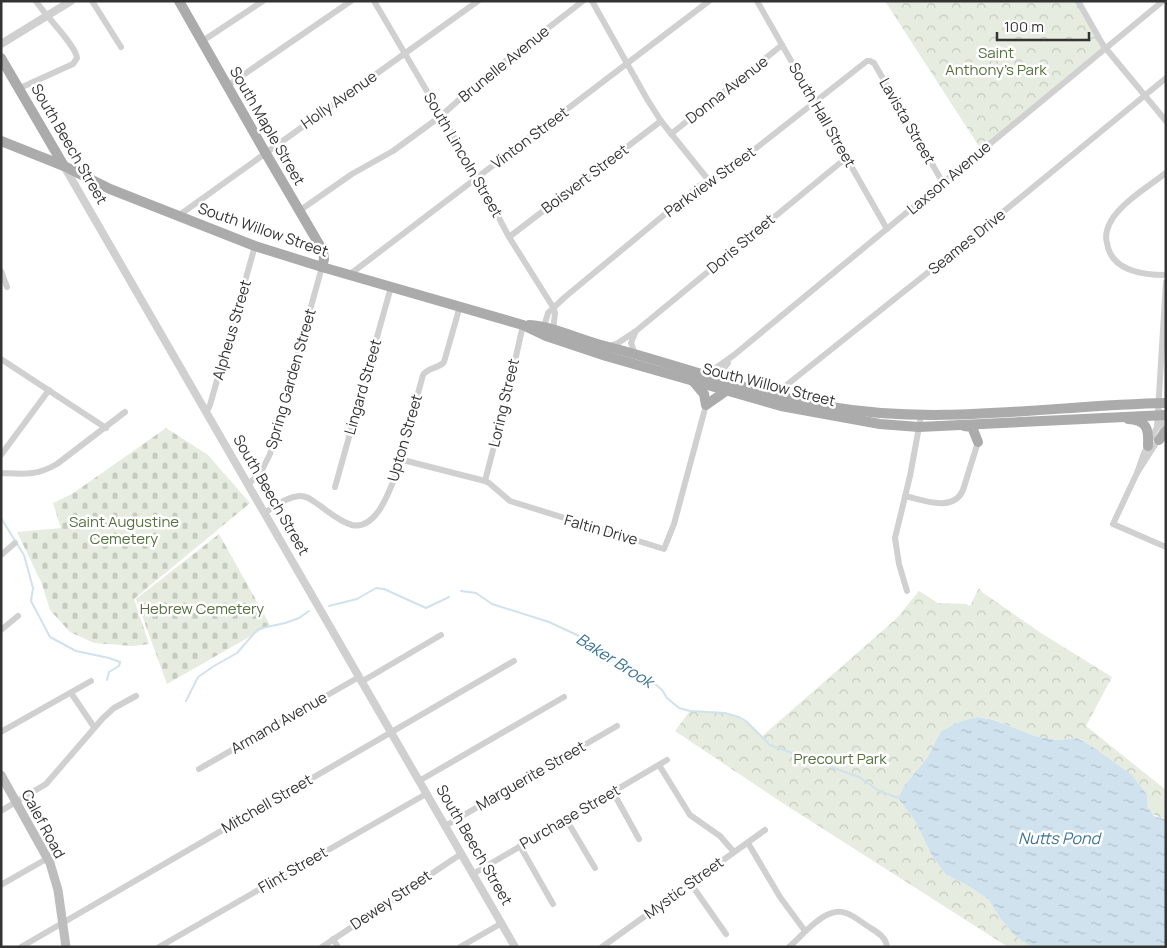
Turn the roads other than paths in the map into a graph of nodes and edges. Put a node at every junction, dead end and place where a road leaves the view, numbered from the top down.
1 (36, 1) edge
2 (71, 1) edge
3 (92, 1) edge
4 (179, 1) edge
5 (263, 1) edge
6 (351, 1) edge
7 (374, 1) edge
8 (478, 1) edge
9 (584, 1) edge
10 (592, 1) edge
11 (709, 1) edge
12 (757, 1) edge
13 (1078, 1) edge
14 (1164, 1) edge
15 (46, 17) junction
16 (201, 42) junction
17 (1, 44) edge
18 (782, 45) junction
19 (121, 47) dead end
20 (1106, 49) junction
21 (404, 54) junction
22 (1, 58) edge
23 (870, 61) joint
24 (627, 64) junction
25 (1166, 78) edge
26 (227, 86) junction
27 (20, 88) junction
28 (1144, 96) junction
29 (815, 102) junction
30 (441, 116) junction
31 (661, 121) junction
32 (1166, 121) edge
33 (671, 134) junction
34 (1, 141) edge
35 (50, 142) junction
36 (265, 152) junction
37 (40, 156) junction
38 (846, 158) junction
39 (64, 166) junction
40 (1166, 173) edge
41 (478, 178) junction
42 (710, 182) junction
43 (943, 183) junction
44 (299, 211) junction
45 (178, 216) junction
46 (887, 229) junction
47 (509, 236) junction
48 (255, 246) junction
49 (322, 267) junction
50 (1, 271) edge
51 (1166, 274) edge
52 (349, 275) junction
53 (1166, 282) edge
54 (6, 287) dead end
55 (391, 287) junction
56 (460, 306) junction
57 (552, 307) junction
58 (523, 325) junction
59 (548, 331) junction
60 (636, 331) junction
61 (606, 346) junction
62 (636, 355) junction
63 (734, 355) junction
64 (2, 360) edge
65 (702, 374) junction
66 (693, 381) junction
67 (714, 382) junction
68 (49, 390) junction
69 (726, 391) junction
70 (776, 394) junction
71 (766, 402) junction
72 (1162, 403) edge
73 (706, 405) junction
74 (125, 412) dead end
75 (206, 413) junction
76 (1162, 415) edge
77 (920, 416) junction
78 (1105, 417) junction
79 (983, 424) junction
80 (960, 425) junction
81 (919, 427) junction
82 (106, 428) junction
83 (1162, 436) edge
84 (978, 442) junction
85 (1148, 446) junction
86 (1, 456) edge
87 (399, 459) junction
88 (1, 473) edge
89 (1137, 473) junction
90 (485, 481) junction
91 (248, 485) junction
92 (335, 487) dead end
93 (905, 496) junction
94 (264, 512) junction
95 (15, 543) dead end
96 (1166, 547) edge
97 (1, 554) edge
98 (907, 592) dead end
99 (18, 616) dead end
100 (1, 630) edge
101 (441, 636) dead end
102 (514, 661) dead end
103 (360, 679) junction
104 (91, 682) dead end
105 (71, 693) junction
106 (136, 696) dead end
107 (564, 697) dead end
108 (617, 726) dead end
109 (94, 728) junction
110 (1, 732) edge
111 (390, 733) junction
112 (667, 760) dead end
113 (659, 765) junction
114 (199, 769) dead end
115 (1, 775) edge
116 (419, 781) junction
117 (612, 792) junction
118 (426, 794) junction
119 (17, 802) junction
120 (1, 812) edge
121 (566, 819) junction
122 (445, 826) junction
123 (765, 830) dead end
124 (639, 839) dead end
125 (748, 843) junction
126 (520, 846) junction
127 (734, 852) junction
128 (461, 854) junction
129 (48, 858) junction
130 (595, 868) dead end
131 (472, 874) junction
132 (691, 884) junction
133 (1, 885) edge
134 (553, 904) dead end
135 (62, 922) junction
136 (502, 923) junction
137 (805, 931) junction
138 (726, 934) dead end
139 (333, 939) junction
140 (20, 947) edge
141 (66, 947) edge
142 (159, 947) edge
143 (322, 947) edge
144 (338, 947) edge
145 (460, 947) edge
146 (515, 947) edge
147 (602, 947) edge
148 (789, 947) edge
149 (887, 947) edge

1 - 15 street
2 - 15 street
3 - 19 street
4 - 16 main road, South Maple Street
5 - 16 street
6 - 26 street
7 - 21 street, South Lincoln Street
8 - 21 street, Holly Avenue
9 - 30 street, Brunelle Avenue
10 - 24 street
11 - 24 street, Vinton Street
12 - 18 street, South Hall Street
13 - 20 street
14 - 20 street, Laxson Avenue
15 - 17 street
15 - 27 street
16 - 26 main road, South Maple Street
18 - 29 street, South Hall Street
18 - 33 street, Donna Avenue
20 - 28 street
20 - 43 street, Laxson Avenue
21 - 30 street, South Lincoln Street
21 - 36 street, Holly Avenue
22 - 27 main road, South Beech Street
23 - 29 street, Parkview Street
23 - 43 street, Lavista Street
24 - 31 street
24 - 41 street, Vinton Street
25 - 28 street, Seames Drive
26 - 36 main road, South Maple Street
27 - 35 main road, South Beech Street
28 - 32 street
28 - 70 street, Seames Drive
29 - 38 street, South Hall Street
29 - 42 street, Parkview Street
30 - 41 street, South Lincoln Street
30 - 44 street, Brunelle Avenue
31 - 33 street
31 - 47 street, Boisvert Street
33 - 42 street
34 - 37 main road, South Willow Street
35 - 37 main road
35 - 39 main road, South Beech Street
36 - 44 main road, South Maple Street
36 - 45 street, Holly Avenue
37 - 39 main road, South Willow Street
38 - 46 street, South Hall Street
38 - 60 street, Doris Street
39 - 45 main road, South Willow Street
39 - 75 street, South Beech Street
40 - 51 street
41 - 47 street, South Lincoln Street
41 - 52 street, Vinton Street
42 - 57 street, Parkview Street
43 - 46 street, Laxson Avenue
44 - 49 main road, South Maple Street
45 - 48 main road, South Willow Street
46 - 63 street, Laxson Avenue
47 - 57 street, South Lincoln Street
48 - 49 main road, South Willow Street
48 - 75 street, Alpheus Street
49 - 52 main road, South Willow Street
49 - 91 street, Spring Garden Street
50 - 54 street
52 - 55 main road, South Willow Street
53 - 72 street
55 - 56 main road, South Willow Street
55 - 92 street, Lingard Street
56 - 58 main road, South Willow Street
56 - 87 street, Upton Street
57 - 59 street
57 - 59 street, South Lincoln Street
58 - 59 main road, South Willow Street
58 - 90 street, Loring Street
59 - 61 main road, South Willow Street
59 - 66 main road, South Willow Street
60 - 61 street, Doris Street
60 - 62 street
61 - 62 main road, South Willow Street
62 - 65 main road, South Willow Street
63 - 65 street, Laxson Avenue
63 - 67 street, Laxson Avenue
64 - 68 street
65 - 67 main road, South Willow Street
66 - 67 main road, South Willow Street
66 - 73 main road
67 - 69 main road, South Willow Street
67 - 70 main road, South Willow Street
68 - 82 street
68 - 86 street
69 - 71 main road, South Willow Street
69 - 73 main road
70 - 71 street, Seames Drive
70 - 77 main road, South Willow Street
71 - 81 main road, South Willow Street
72 - 76 street
72 - 77 main road, South Willow Street
73 - 90 street, Faltin Drive
74 - 82 street
75 - 91 street, South Beech Street
76 - 78 main road, South Willow Street
76 - 83 street
76 - 85 street
77 - 81 street
78 - 79 main road, South Willow Street
78 - 85 main road
79 - 80 main road, South Willow Street
79 - 84 main road
80 - 81 main road, South Willow Street
80 - 84 main road
81 - 93 street
82 - 88 street
83 - 89 street
84 - 93 street
85 - 89 street
87 - 90 street, Faltin Drive
87 - 94 street, Upton Street
89 - 96 street
91 - 94 street, South Beech Street
93 - 98 street
94 - 103 street, South Beech Street
95 - 97 street
99 - 100 street
101 - 103 street, Armand Avenue
102 - 111 street, Mitchell Street
103 - 111 street, South Beech Street
103 - 114 street, Armand Avenue
104 - 105 street
105 - 109 street
105 - 110 street
106 - 109 street
107 - 116 street
108 - 122 street, Marguerite Street
109 - 119 street
111 - 116 street, South Beech Street
111 - 135 street, Mitchell Street
112 - 113 street, Purchase Street
113 - 117 street, Purchase Street
113 - 127 street
115 - 119 main road, Calef Road
116 - 118 street, South Beech Street
117 - 121 street, Purchase Street
117 - 124 street
118 - 122 street, South Beech Street
118 - 142 street, Flint Street
119 - 120 street
119 - 129 main road, Calef Road
121 - 126 street, Purchase Street
121 - 130 street
122 - 128 street, South Beech Street
123 - 125 street, Mystic Street
125 - 127 street, Mystic Street
125 - 137 street
126 - 131 street, Purchase Street
126 - 134 street
127 - 132 street, Mystic Street
128 - 131 street, South Beech Street
128 - 139 street, Dewey Street
129 - 133 street
129 - 135 main road, Calef Road
131 - 136 street, South Beech Street
132 - 138 street
132 - 147 street, Mystic Street
135 - 140 street, Mitchell Street
135 - 141 main road, Calef Road
136 - 145 street
136 - 146 street, South Beech Street
137 - 148 street
137 - 149 street
139 - 143 street, Dewey Street
139 - 144 street

